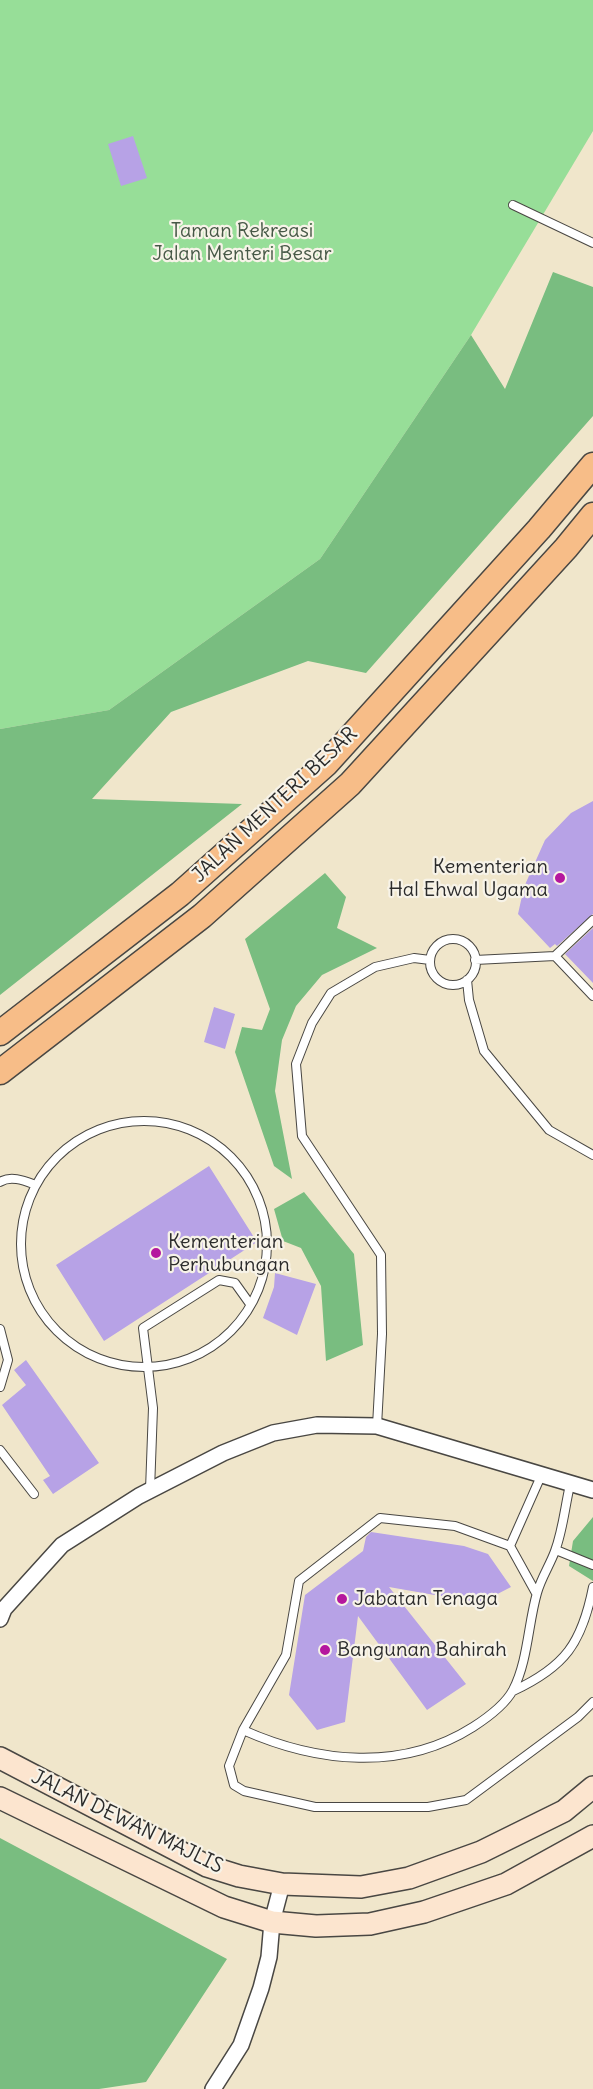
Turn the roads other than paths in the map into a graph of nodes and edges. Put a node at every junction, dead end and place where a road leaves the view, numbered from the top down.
1 (513, 205) dead end
2 (593, 243) edge
3 (593, 465) edge
4 (593, 515) edge
5 (593, 920) edge
6 (555, 956) junction
7 (430, 960) junction
8 (475, 960) junction
9 (467, 980) junction
10 (593, 996) edge
11 (0, 1033) edge
12 (0, 1072) edge
13 (593, 1155) edge
14 (0, 1182) edge
15 (36, 1185) junction
16 (250, 1304) junction
17 (0, 1329) edge
18 (148, 1368) junction
19 (0, 1387) edge
20 (377, 1426) junction
21 (0, 1450) edge
22 (541, 1476) junction
23 (570, 1485) junction
24 (150, 1490) junction
25 (593, 1490) edge
26 (34, 1494) dead end
27 (510, 1546) junction
28 (556, 1550) junction
29 (593, 1565) edge
30 (593, 1587) edge
31 (536, 1593) junction
32 (1, 1611) edge
33 (513, 1690) junction
34 (593, 1702) edge
35 (243, 1730) junction
36 (0, 1758) edge
37 (593, 1787) edge
38 (0, 1798) edge
39 (593, 1836) edge
40 (239, 1876) junction
41 (282, 1884) junction
42 (225, 1907) junction
43 (272, 1922) junction
44 (213, 2089) edge

1 - 2 lane
3 - 11 main road, JALAN MENTERI BESAR
4 - 12 main road, JALAN MENTERI BESAR
5 - 6 lane
6 - 8 lane
6 - 10 lane
7 - 8 lane
7 - 9 lane
7 - 20 lane
8 - 9 lane
9 - 13 lane
14 - 15 lane
15 - 16 lane
15 - 18 lane
16 - 18 lane
16 - 18 lane
17 - 19 lane
18 - 24 lane
20 - 22 street
20 - 24 street
21 - 26 lane
22 - 23 street
22 - 27 lane
23 - 25 street
23 - 28 lane
24 - 32 street
27 - 31 lane
27 - 35 lane
28 - 29 lane
28 - 31 lane
30 - 33 lane
31 - 33 lane
33 - 35 lane
34 - 35 lane
36 - 40 street, JALAN DEWAN MAJLIS
37 - 41 street, JALAN DEWAN MAJLIS
38 - 42 street, JALAN DEWAN MAJLIS
39 - 43 street, JALAN DEWAN MAJLIS
40 - 41 street, JALAN DEWAN MAJLIS
40 - 42 street
41 - 43 street
42 - 43 street, JALAN DEWAN MAJLIS
43 - 44 street

